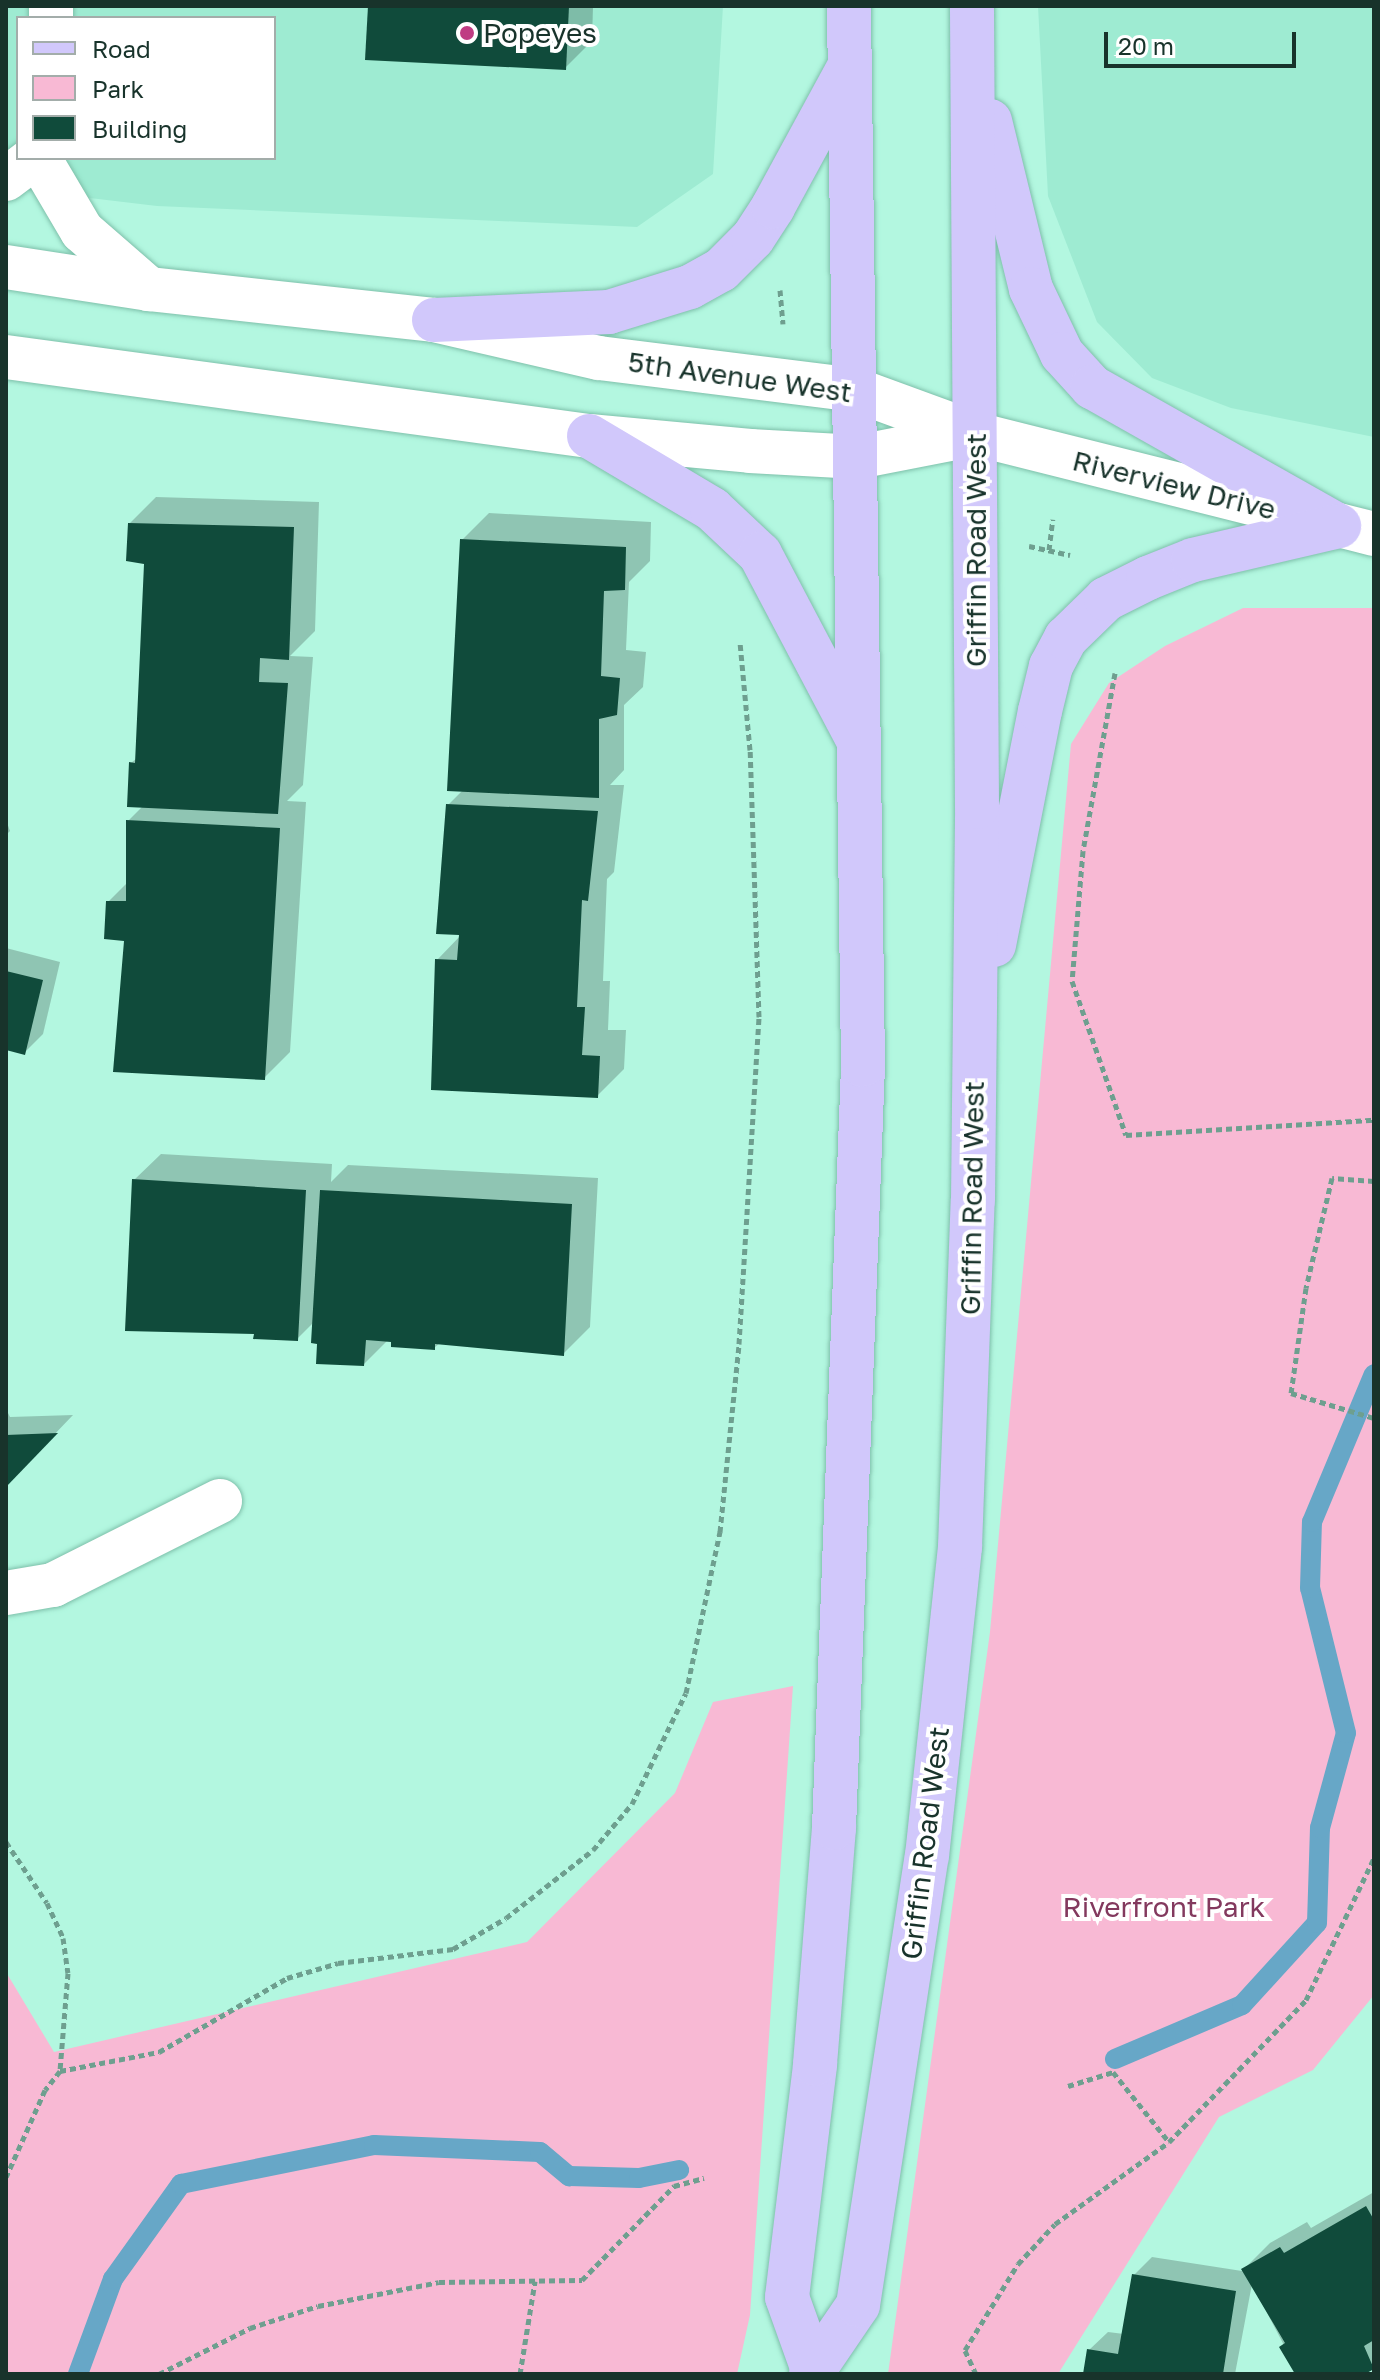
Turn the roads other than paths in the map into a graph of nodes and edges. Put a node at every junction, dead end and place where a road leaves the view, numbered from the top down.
1 (849, 6) edge
2 (972, 6) edge
3 (973, 53) junction
4 (850, 65) junction
5 (33, 160) edge
6 (37, 160) edge
7 (6, 179) edge
8 (6, 267) edge
9 (149, 289) junction
10 (434, 320) junction
11 (6, 357) edge
12 (856, 390) junction
13 (976, 434) junction
14 (589, 436) junction
15 (858, 457) junction
16 (1357, 530) edge
17 (861, 746) junction
18 (975, 1029) junction
19 (220, 1501) dead end
20 (6, 1593) edge
21 (812, 2371) edge

1 - 4 main road, Griffin Road West
2 - 3 main road, Griffin Road West
3 - 13 main road, Griffin Road West
3 - 16 main road
4 - 10 main road
4 - 12 main road, Griffin Road West
5 - 7 street
6 - 9 street
8 - 9 street, 5th Avenue West
9 - 10 street, 5th Avenue West
10 - 12 street, 5th Avenue West
11 - 14 street
12 - 13 street, 5th Avenue West
12 - 15 main road, Griffin Road West
13 - 15 street
13 - 16 street, Riverview Drive
13 - 18 main road, Griffin Road West
14 - 15 street
14 - 17 main road
15 - 17 main road, Griffin Road West
16 - 18 main road
17 - 21 main road, Griffin Road West
18 - 21 main road, Griffin Road West
19 - 20 street

